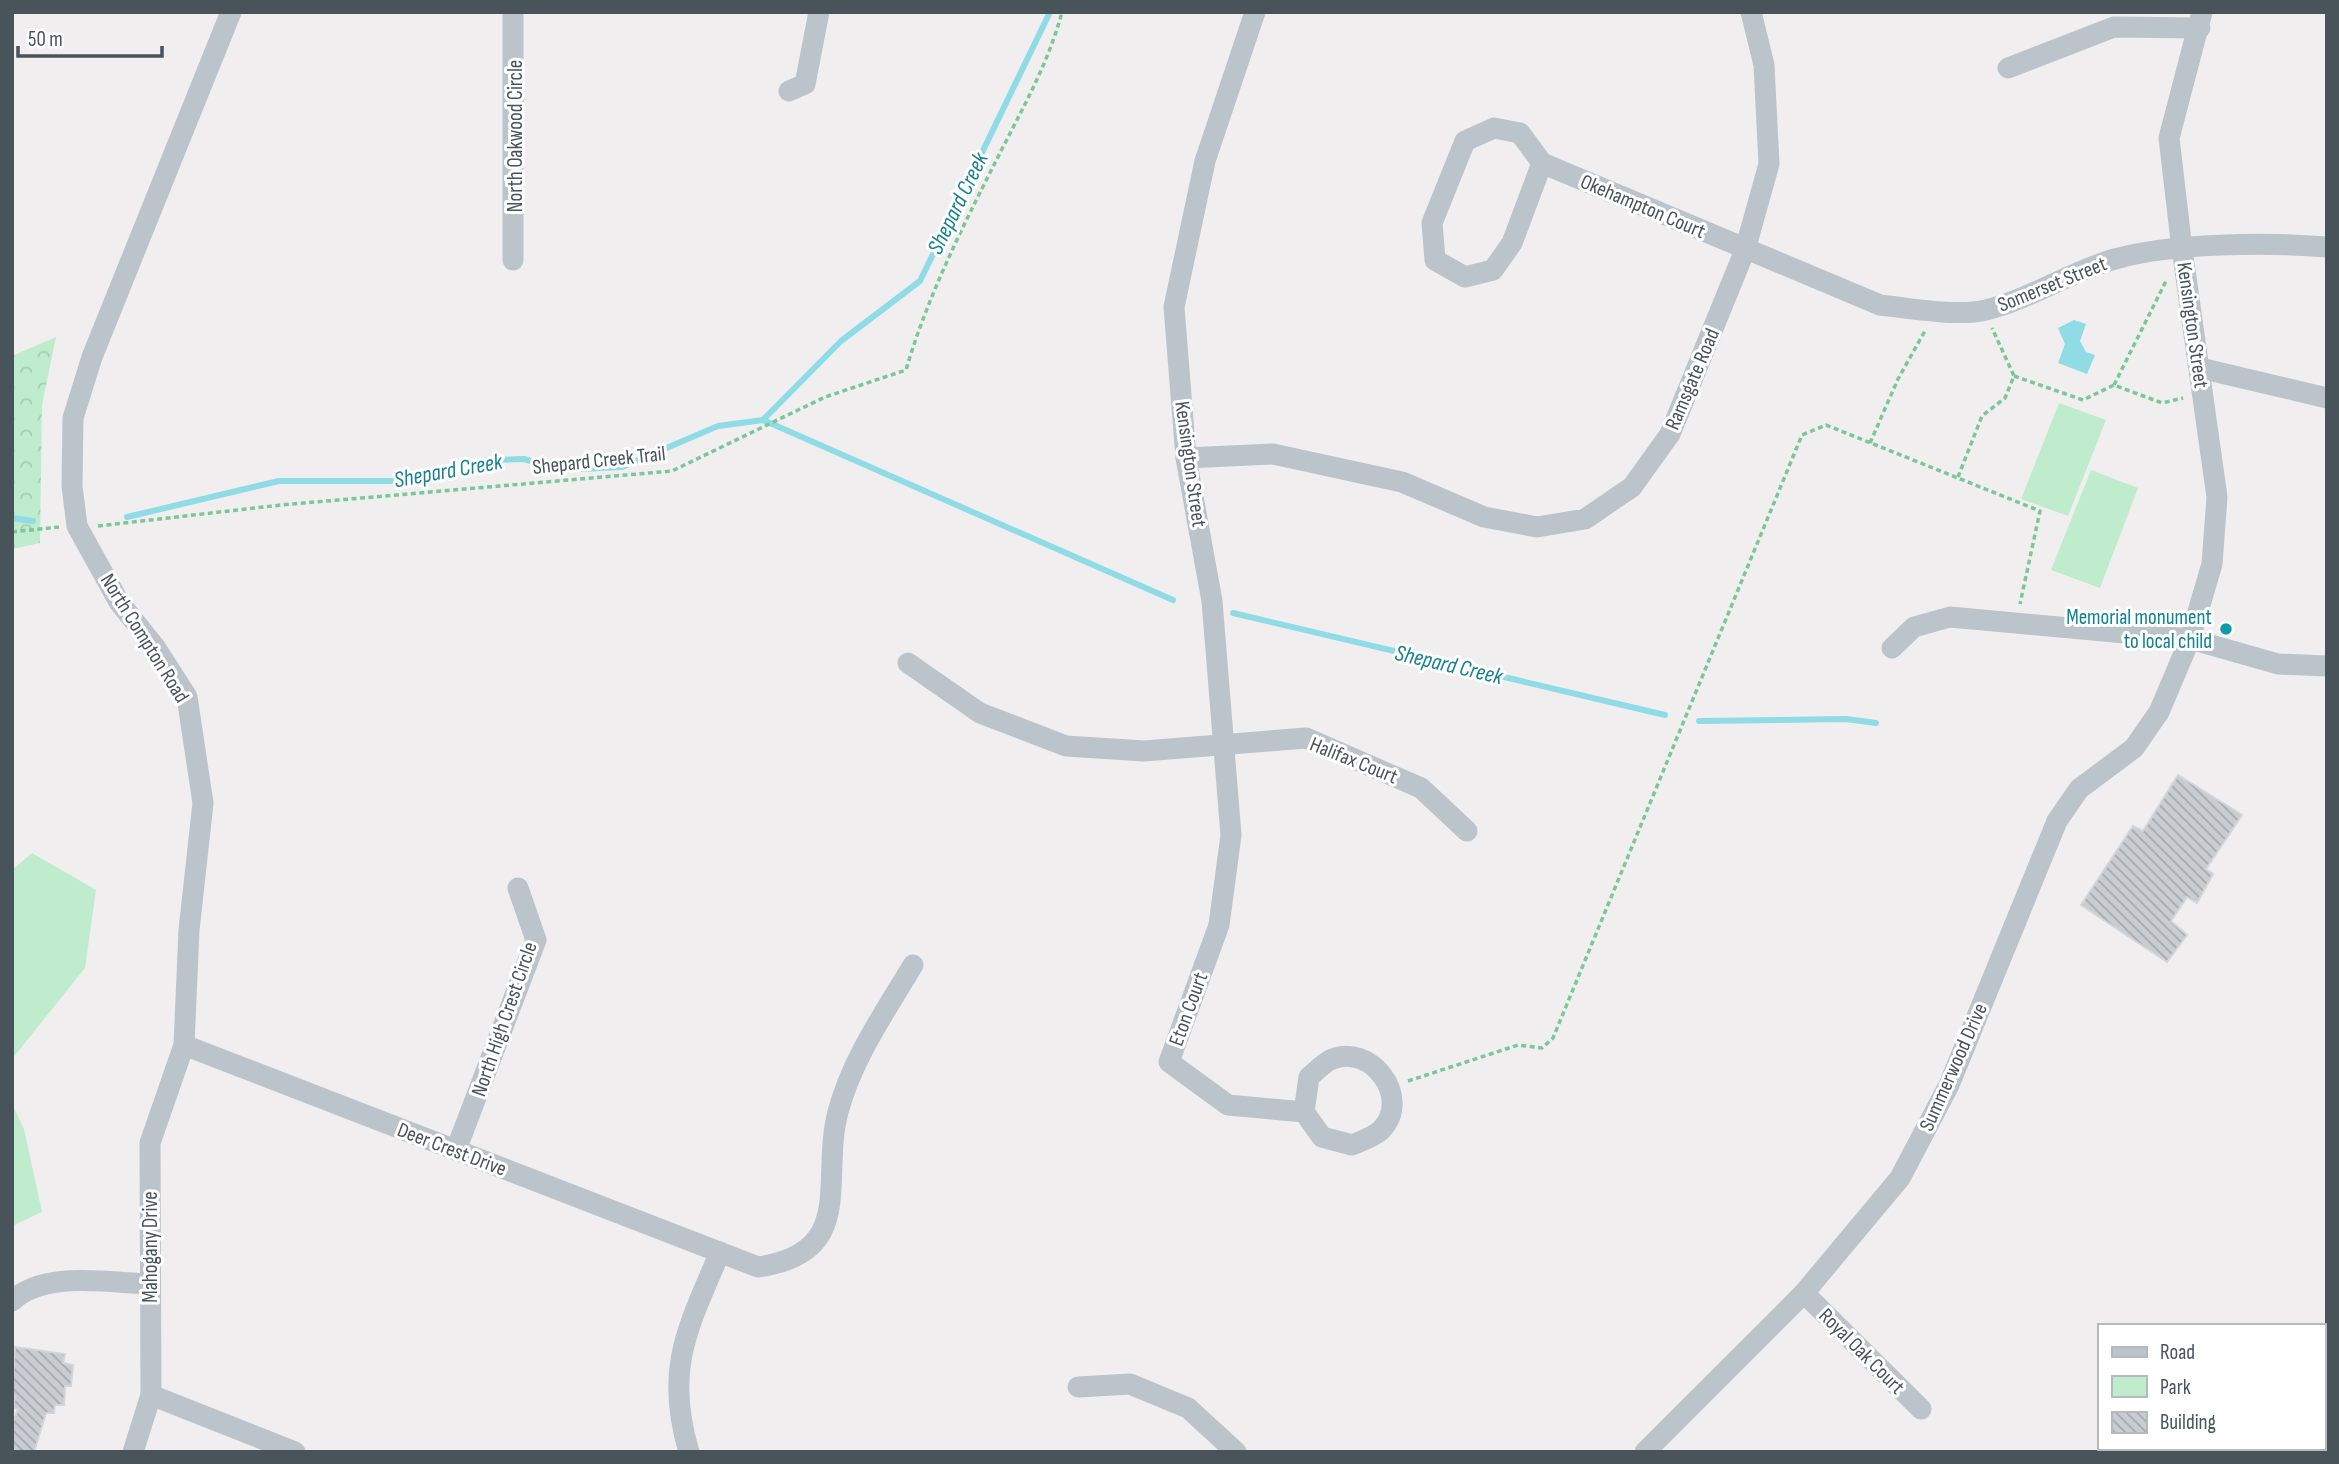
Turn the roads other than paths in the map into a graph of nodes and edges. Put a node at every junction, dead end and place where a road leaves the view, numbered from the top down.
1 (231, 12) edge
2 (513, 12) edge
3 (819, 12) edge
4 (1255, 12) edge
5 (1751, 12) edge
6 (2201, 20) edge
7 (2008, 68) dead end
8 (789, 91) dead end
9 (1542, 163) junction
10 (2327, 247) edge
11 (2182, 249) junction
12 (1745, 250) junction
13 (513, 260) dead end
14 (2200, 368) junction
15 (2327, 398) edge
16 (1186, 458) junction
17 (2190, 639) junction
18 (1892, 648) dead end
19 (908, 663) dead end
20 (2327, 666) edge
21 (1223, 745) junction
22 (1467, 831) dead end
23 (518, 888) dead end
24 (1219, 925) joint
25 (913, 965) dead end
26 (184, 1045) junction
27 (1304, 1112) junction
28 (456, 1150) junction
29 (720, 1252) junction
30 (150, 1284) junction
31 (1804, 1293) junction
32 (12, 1301) edge
33 (1078, 1387) dead end
34 (151, 1395) junction
35 (1921, 1409) dead end
36 (1223, 1447) edge
37 (133, 1452) edge
38 (295, 1452) edge
39 (689, 1452) edge
40 (1645, 1452) edge

1 - 26 street, North Compton Road
2 - 13 street, North Oakwood Circle
3 - 8 street
4 - 16 street, Kensington Street
5 - 12 street, Ramsgate Road
6 - 7 street
6 - 11 street, Kensington Street
9 - 9 street
9 - 12 street, Okehampton Court
10 - 11 street, Somerset Street
11 - 12 street, Somerset Street
11 - 14 street, Kensington Street
12 - 16 street, Ramsgate Road
14 - 15 street
14 - 17 street, Kensington Street
16 - 21 street, Kensington Street
17 - 18 street
17 - 20 street
17 - 31 street, Summerwood Drive
19 - 21 street, Halifax Court
21 - 22 street, Halifax Court
21 - 24 street, Kensington Street
23 - 28 street, North High Crest Circle
24 - 27 street, Eton Court
25 - 29 street, Deer Crest Drive
26 - 28 street, Deer Crest Drive
26 - 30 street, Mahogany Drive
27 - 27 street
28 - 29 street, Deer Crest Drive
29 - 39 street
30 - 32 street
30 - 34 street, Mahogany Drive
31 - 35 street, Royal Oak Court
31 - 40 street, Summerwood Drive
33 - 36 street
34 - 37 street, Mahogany Drive
34 - 38 street

